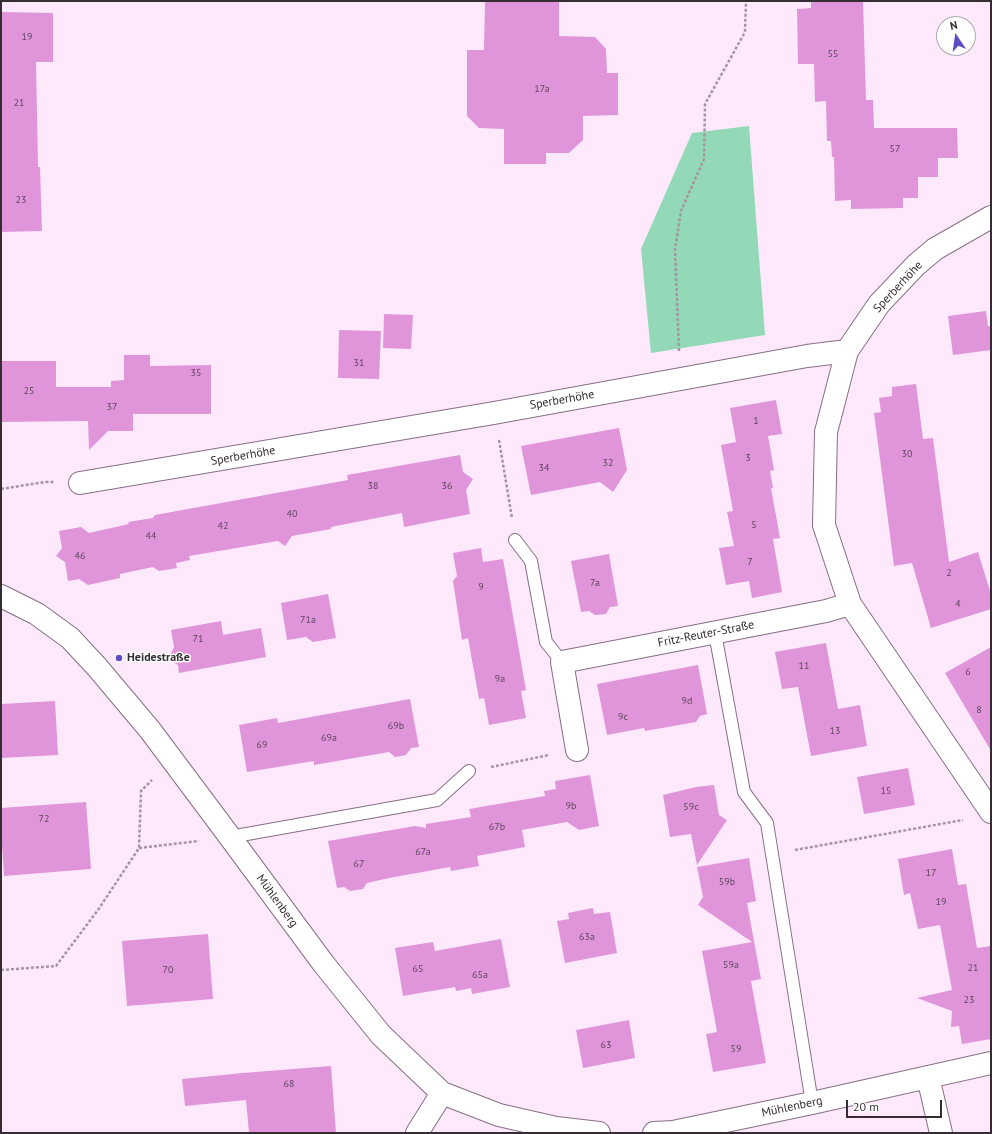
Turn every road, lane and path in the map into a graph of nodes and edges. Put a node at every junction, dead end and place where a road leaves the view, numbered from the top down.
1 (746, 1) edge
2 (991, 217) edge
3 (848, 351) junction
4 (680, 379) junction
5 (494, 413) junction
6 (80, 483) joint
7 (1, 489) edge
8 (515, 540) joint
9 (1, 596) edge
10 (850, 604) junction
11 (715, 633) junction
12 (562, 662) junction
13 (577, 750) joint
14 (171, 759) junction
15 (469, 772) joint
16 (991, 812) edge
17 (968, 819) dead end
18 (230, 837) junction
19 (140, 848) junction
20 (773, 854) junction
21 (1, 970) edge
22 (991, 1063) edge
23 (928, 1078) junction
24 (442, 1093) junction
25 (812, 1103) junction
26 (416, 1133) edge
27 (599, 1133) edge
28 (654, 1133) edge
29 (941, 1133) edge

1 - 4 path
2 - 3 street, Sperberhöhe
3 - 4 street, Sperberhöhe
3 - 10 street
4 - 5 street, Sperberhöhe
5 - 6 street, Sperberhöhe
5 - 8 path
6 - 7 path
8 - 12 lane
9 - 14 street, Mühlenberg
10 - 11 street, Fritz-Reuter-Straße
10 - 16 street
11 - 12 street, Fritz-Reuter-Straße
11 - 20 lane
12 - 13 street
13 - 15 path
14 - 18 street, Mühlenberg
14 - 19 path
15 - 18 lane
17 - 20 path
18 - 19 path
18 - 24 street, Mühlenberg
19 - 21 path
20 - 25 lane
22 - 23 street, Mühlenberg
23 - 25 street, Mühlenberg
23 - 29 street
24 - 26 street
24 - 27 street, Mühlenberg
25 - 28 street, Mühlenberg

